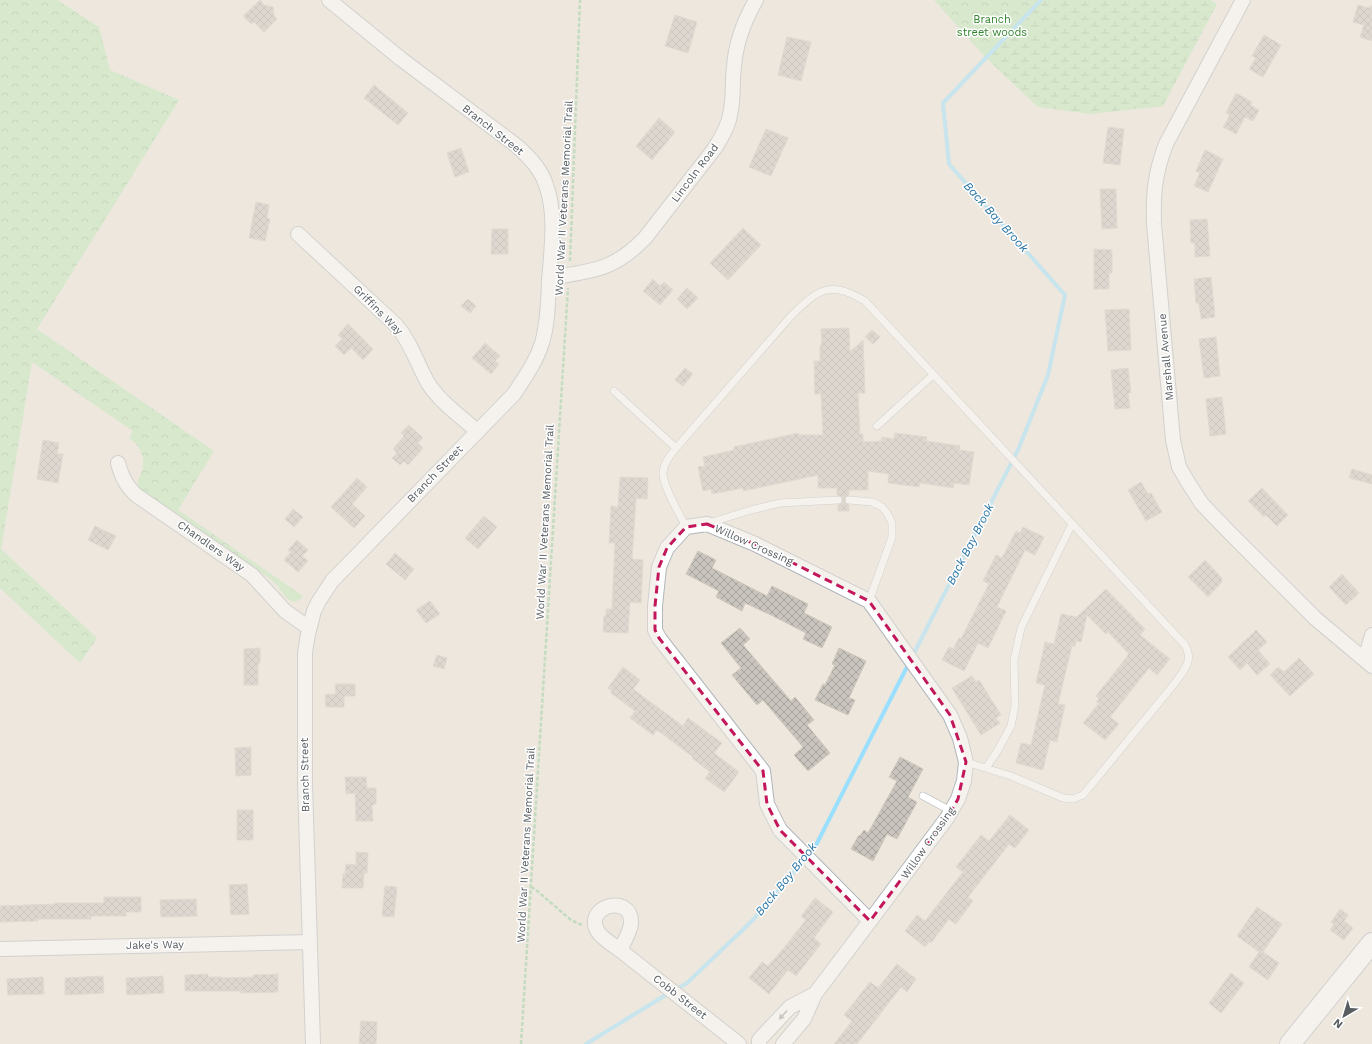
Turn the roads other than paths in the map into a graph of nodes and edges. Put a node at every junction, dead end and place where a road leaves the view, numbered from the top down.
1 (329, 0) edge
2 (756, 0) edge
3 (1243, 0) edge
4 (298, 234) dead end
5 (550, 278) junction
6 (933, 375) junction
7 (614, 391) dead end
8 (877, 426) dead end
9 (477, 431) junction
10 (676, 448) junction
11 (118, 462) dead end
12 (838, 500) dead end
13 (849, 500) dead end
14 (706, 524) junction
15 (1072, 524) junction
16 (686, 527) junction
17 (869, 601) junction
18 (309, 628) junction
19 (1372, 635) edge
20 (1368, 663) edge
21 (966, 762) junction
22 (986, 768) junction
23 (923, 796) dead end
24 (952, 811) junction
25 (870, 921) junction
26 (310, 942) junction
27 (1372, 943) edge
28 (0, 949) edge
29 (620, 950) junction
30 (815, 994) junction
31 (313, 1044) edge
32 (739, 1044) edge
33 (759, 1044) edge
34 (783, 1044) edge
35 (1290, 1044) edge

1 - 5 street, Branch Street
2 - 5 street, Lincoln Road
3 - 20 street, Marshall Avenue
4 - 9 street, Griffins Way
5 - 9 street, Branch Street
6 - 8 lane
6 - 10 lane
6 - 15 lane
7 - 10 lane
9 - 18 street, Branch Street
10 - 16 lane
11 - 18 street, Chandlers Way
12 - 14 lane
13 - 17 lane
14 - 16 street, Willow Crossing
14 - 17 street, Willow Crossing
15 - 22 lane
15 - 22 lane
16 - 25 street
17 - 21 street, Willow Crossing
18 - 26 street, Branch Street
19 - 20 street
21 - 22 lane
21 - 24 street, Willow Crossing
23 - 24 lane
24 - 25 street, Willow Crossing
25 - 30 street, Willow Crossing
26 - 28 street, Jake's Way
26 - 31 street, Branch Street
27 - 35 main road
29 - 29 street, Cobb Street
29 - 32 street, Cobb Street
30 -> 33 street, Willow Crossing
30 - 34 street, Willow Crossing

